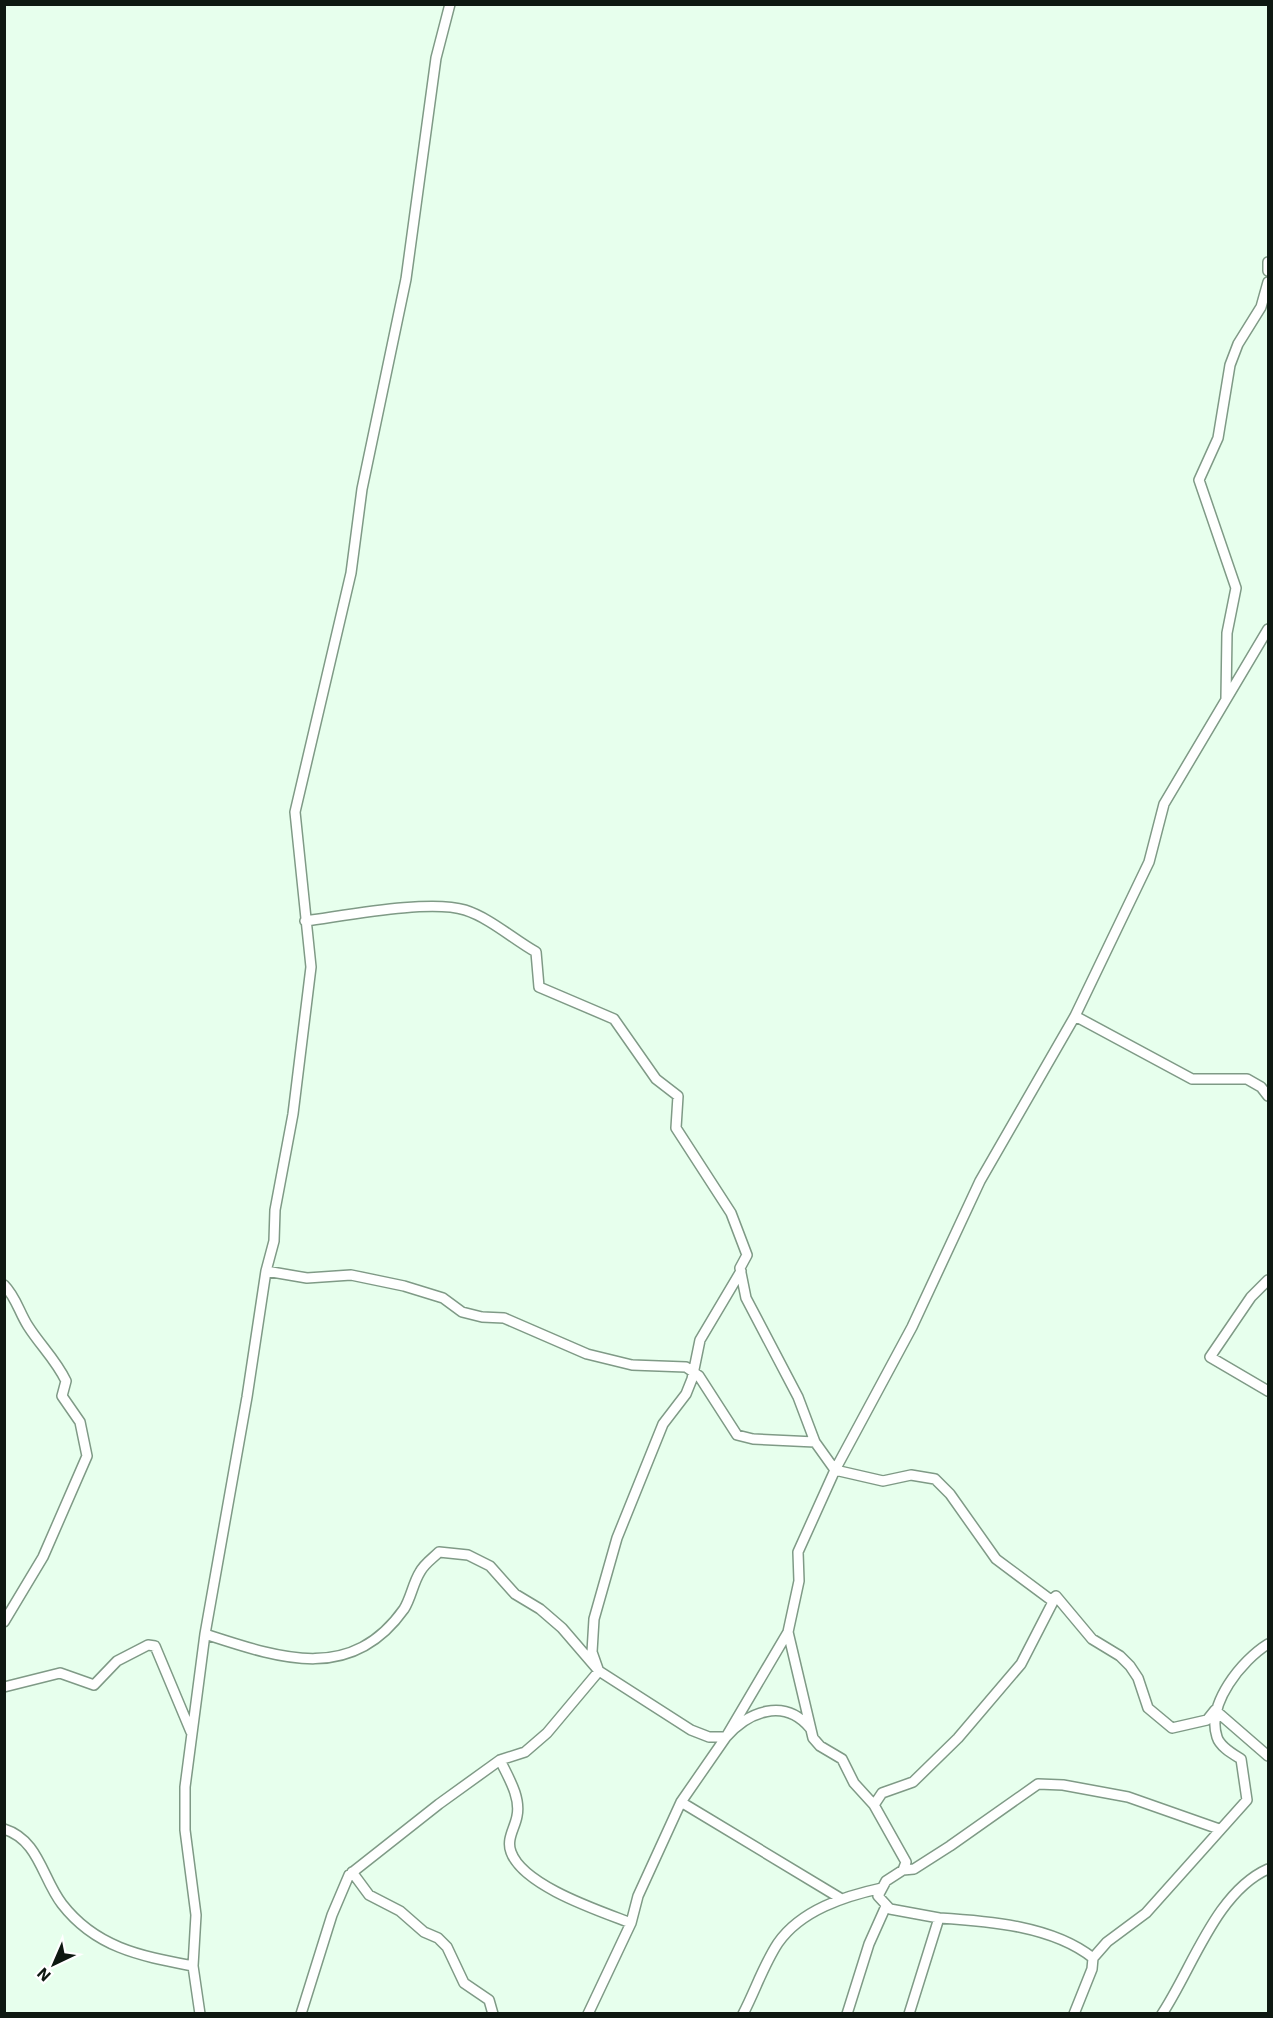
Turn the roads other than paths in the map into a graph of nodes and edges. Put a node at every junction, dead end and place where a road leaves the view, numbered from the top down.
1 (450, 4) edge
2 (1269, 262) edge
3 (1269, 271) edge
4 (1269, 282) edge
5 (1269, 629) edge
6 (1226, 700) junction
7 (304, 921) junction
8 (1075, 1016) junction
9 (1269, 1096) edge
10 (266, 1271) junction
11 (741, 1271) junction
12 (1269, 1280) edge
13 (4, 1285) edge
14 (694, 1372) junction
15 (1269, 1391) edge
16 (815, 1442) junction
17 (835, 1470) junction
18 (1056, 1596) junction
19 (4, 1622) edge
20 (788, 1632) junction
21 (205, 1634) junction
22 (1269, 1644) edge
23 (599, 1671) junction
24 (4, 1687) edge
25 (1215, 1710) junction
26 (810, 1728) junction
27 (192, 1732) junction
28 (726, 1737) junction
29 (1269, 1756) edge
30 (500, 1760) junction
31 (681, 1802) junction
32 (874, 1805) junction
33 (4, 1829) edge
34 (1219, 1829) junction
35 (1269, 1869) edge
36 (903, 1870) junction
37 (352, 1872) junction
38 (882, 1888) junction
39 (840, 1898) junction
40 (886, 1906) junction
41 (939, 1917) junction
42 (631, 1923) junction
43 (1093, 1958) junction
44 (193, 1966) junction
45 (201, 2013) edge
46 (301, 2013) edge
47 (493, 2013) edge
48 (588, 2013) edge
49 (743, 2013) edge
50 (847, 2013) edge
51 (909, 2013) edge
52 (1074, 2013) edge
53 (1162, 2013) edge

1 - 7 street
2 - 3 street
4 - 6 street
5 - 6 street
6 - 8 street
7 - 10 street
7 - 11 street
8 - 9 street
8 - 17 street
10 - 14 street
10 - 21 street
11 - 14 street
11 - 16 street
12 - 15 street
13 - 19 street
14 - 16 street
14 - 23 street
16 - 17 street
17 - 18 street
17 - 20 street
18 - 25 street
18 - 32 street
20 - 26 street
20 - 28 street
21 - 23 street
21 - 27 street
22 - 25 street
23 - 28 street
23 - 30 street
24 - 27 street
25 - 29 street
25 - 34 street
26 - 28 street
26 - 32 street
27 - 44 street
28 - 31 street
30 - 37 street
30 - 42 street
31 - 39 street
31 - 42 street
32 - 36 street
33 - 44 street
34 - 36 street
34 - 43 street
35 - 53 street
36 - 38 street
37 - 46 street
37 - 47 street
38 - 39 street
38 - 40 street
39 - 49 street
40 - 41 street
40 - 50 street
41 - 43 street
41 - 51 street
42 - 48 street
43 - 52 street
44 - 45 street

